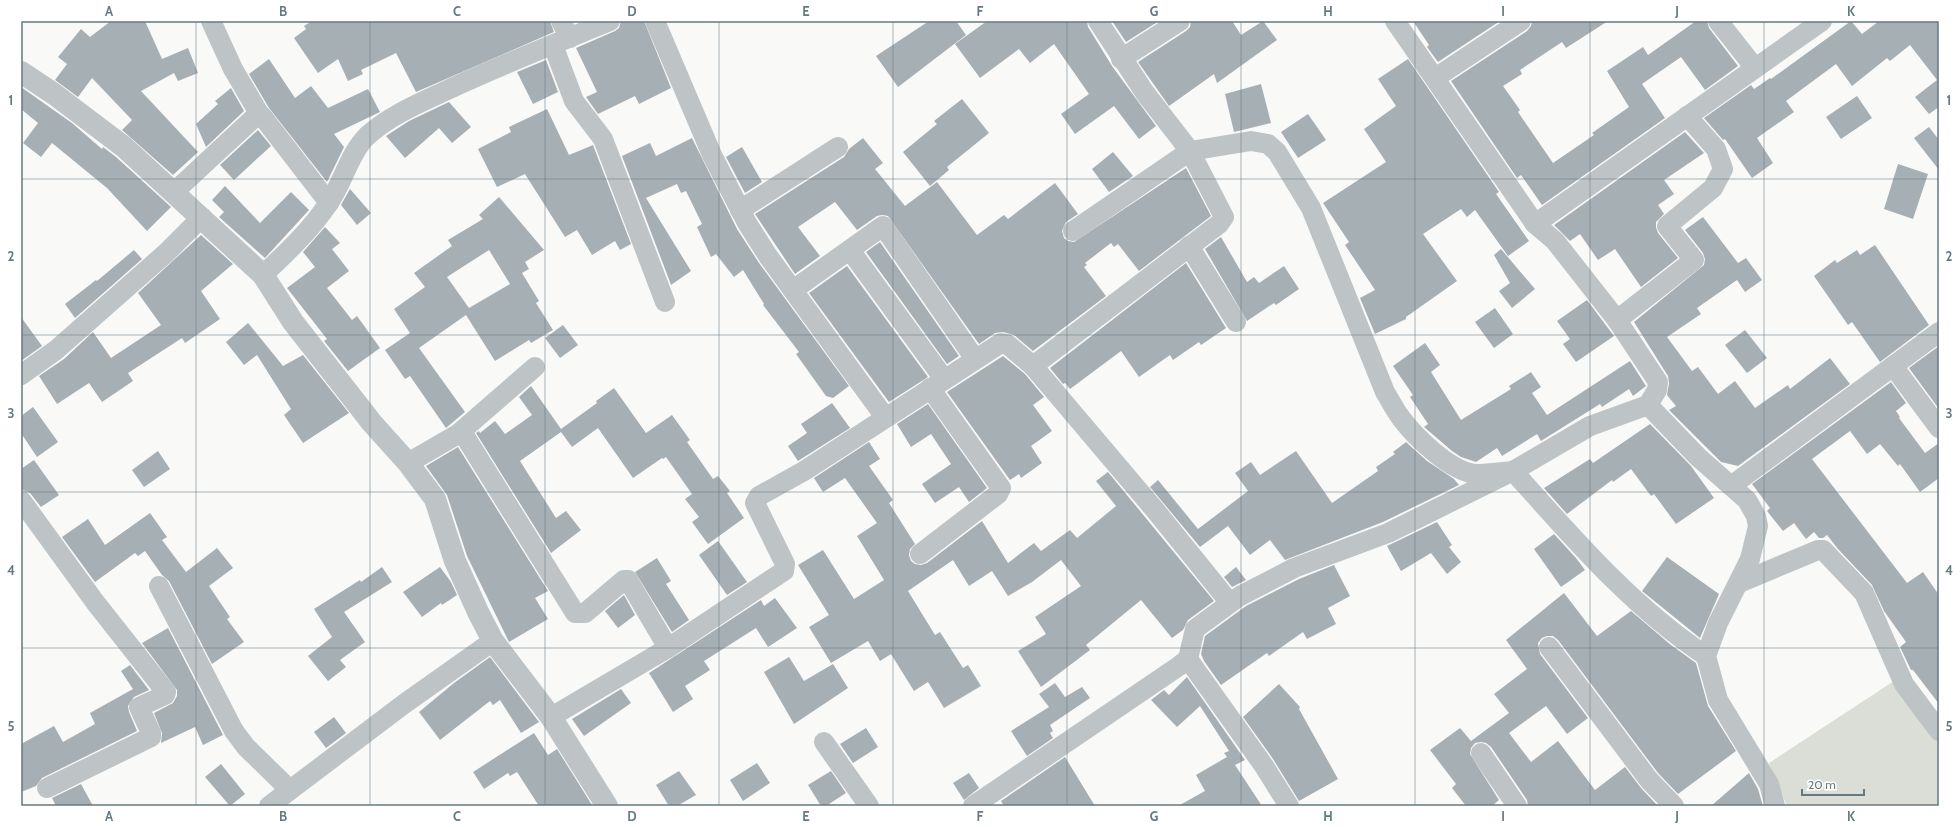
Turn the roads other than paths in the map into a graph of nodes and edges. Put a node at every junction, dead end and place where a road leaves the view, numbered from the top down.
1 (211, 21) edge
2 (610, 21) edge
3 (655, 21) edge
4 (1098, 21) edge
5 (1180, 21) edge
6 (1395, 21) edge
7 (1521, 21) edge
8 (1718, 21) edge
9 (1822, 21) edge
10 (1495, 28) edge
11 (561, 35) edge
12 (1121, 59) junction
13 (1755, 68) junction
14 (21, 72) edge
15 (1435, 78) junction
16 (260, 115) junction
17 (1687, 116) junction
18 (838, 147) dead end
19 (1190, 151) junction
20 (174, 192) junction
21 (329, 203) junction
22 (740, 210) junction
23 (202, 217) junction
24 (1534, 224) junction
25 (1072, 231) dead end
26 (1189, 246) junction
27 (850, 250) junction
28 (263, 275) junction
29 (793, 290) junction
30 (665, 302) dead end
31 (1617, 320) junction
32 (1236, 322) dead end
33 (1939, 332) edge
34 (975, 359) junction
35 (1033, 366) junction
36 (1893, 366) junction
37 (534, 367) dead end
38 (21, 375) edge
39 (937, 383) junction
40 (1648, 405) junction
41 (885, 417) junction
42 (1939, 428) edge
43 (458, 434) junction
44 (408, 463) junction
45 (1512, 471) junction
46 (1731, 486) junction
47 (21, 500) edge
48 (920, 554) dead end
49 (1739, 583) junction
50 (159, 586) dead end
51 (1230, 603) junction
52 (493, 641) junction
53 (1549, 647) dead end
54 (668, 648) junction
55 (1706, 656) junction
56 (1188, 659) junction
57 (551, 717) junction
58 (1939, 731) edge
59 (824, 742) dead end
60 (1481, 753) dead end
61 (47, 788) dead end
62 (290, 790) junction
63 (270, 806) edge
64 (607, 806) edge
65 (869, 806) edge
66 (973, 806) edge
67 (1289, 806) edge
68 (1517, 806) edge
69 (1674, 806) edge
70 (1775, 806) edge

1 - 16 street
2 - 11 street
3 - 22 street
4 - 12 street
5 - 12 street
6 - 15 street
7 - 10 street
8 - 13 street
9 - 13 street
10 - 15 street
11 - 21 street
11 - 30 street
12 - 19 street
13 - 17 street
14 - 20 street
15 - 24 street
16 - 20 street
16 - 21 street
17 - 24 street
17 - 31 street
18 - 22 street
19 - 25 street
19 - 26 street
19 - 45 street
20 - 23 street
21 - 28 street
22 - 29 street
23 - 28 street
23 - 38 street
24 - 31 street
26 - 32 street
26 - 35 street
27 - 29 street
27 - 34 street
27 - 39 street
28 - 44 street
29 - 41 street
31 - 40 street
33 - 36 street
34 - 35 street
34 - 39 street
35 - 51 street
36 - 42 street
36 - 46 street
37 - 43 street
39 - 41 street
39 - 48 street
40 - 45 street
40 - 46 street
41 - 54 street
43 - 44 street
43 - 54 street
44 - 52 street
45 - 51 street
45 - 55 street
46 - 49 street
47 - 61 street
49 - 55 street
49 - 58 street
50 - 62 street
51 - 56 street
52 - 57 street
52 - 62 street
53 - 69 street
54 - 57 street
55 - 70 street
56 - 66 street
56 - 67 street
57 - 64 street
59 - 65 street
60 - 68 street
62 - 63 street

